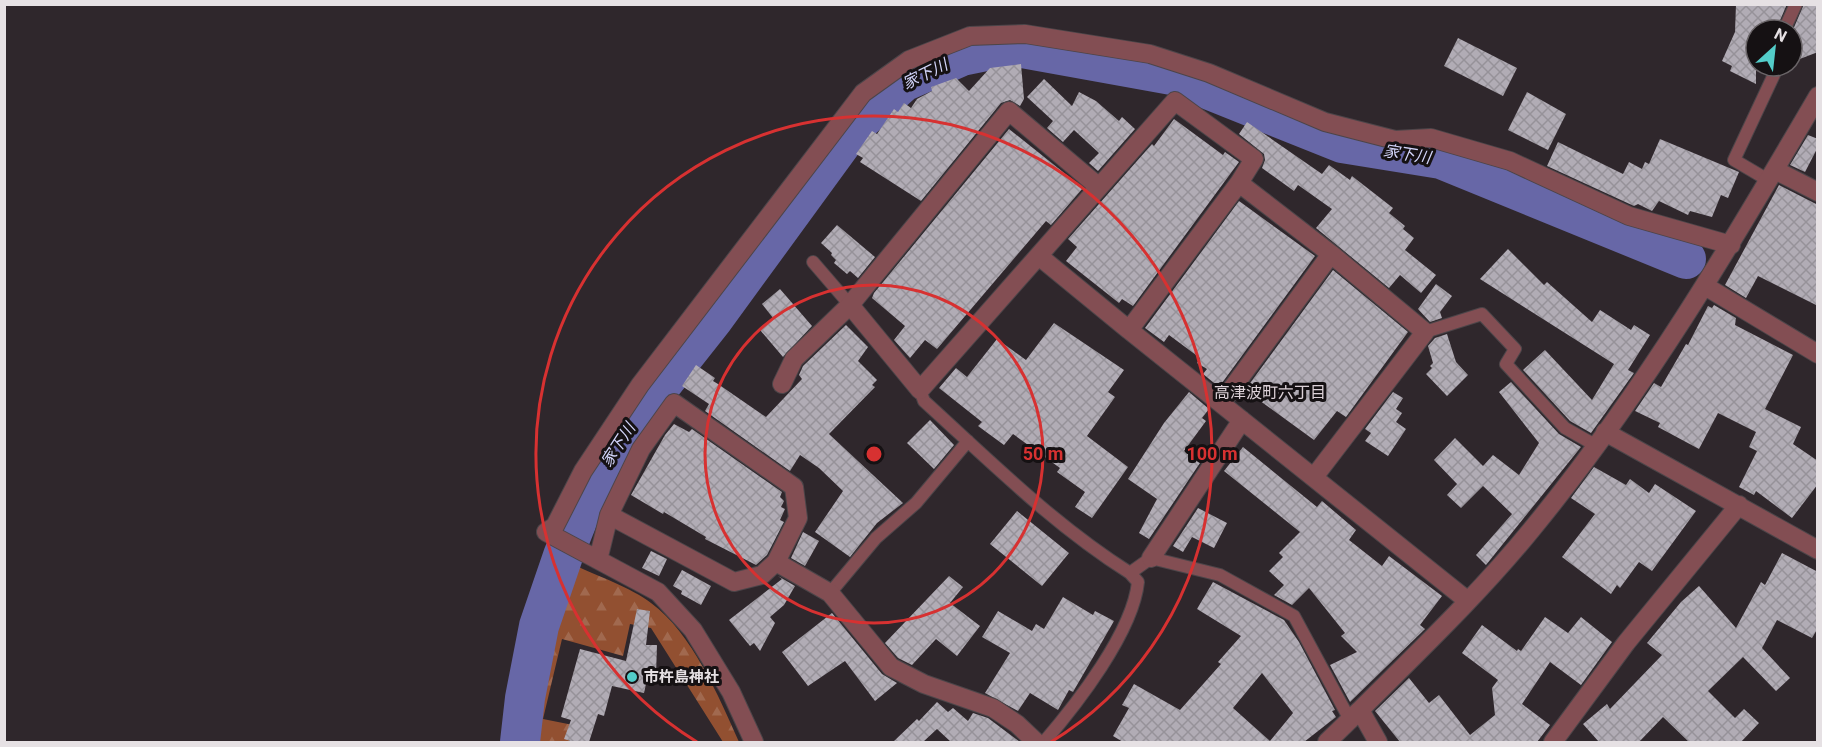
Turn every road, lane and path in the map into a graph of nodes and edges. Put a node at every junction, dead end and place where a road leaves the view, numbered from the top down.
1 (1796, 4) edge
2 (1790, 18) edge
3 (1775, 78) edge
4 (1818, 96) edge
5 (1771, 175) junction
6 (1239, 183) junction
7 (1098, 187) junction
8 (1818, 192) edge
9 (1731, 246) junction
10 (1331, 254) junction
11 (1040, 257) junction
12 (813, 262) dead end
13 (1705, 286) junction
14 (850, 304) junction
15 (1129, 330) junction
16 (1425, 332) junction
17 (1818, 354) edge
18 (782, 384) dead end
19 (920, 390) junction
20 (1222, 402) junction
21 (1242, 420) junction
22 (1600, 439) junction
23 (969, 441) junction
24 (1314, 477) junction
25 (1739, 505) junction
26 (609, 514) junction
27 (1818, 550) edge
28 (1151, 558) junction
29 (597, 559) junction
30 (776, 562) junction
31 (1130, 573) junction
32 (830, 593) junction
33 (1468, 601) junction
34 (1355, 715) junction
35 (754, 742) edge
36 (1036, 742) edge
37 (1044, 742) edge
38 (1327, 742) edge
39 (1378, 742) edge
40 (1553, 742) edge

1 - 2 lane
3 - 5 lane
4 - 5 street
5 - 8 street
5 - 9 street
6 - 7 street
6 - 10 street
6 - 15 street
7 - 11 street
7 - 14 street
9 - 13 street
9 - 29 street
10 - 16 street
10 - 20 street
11 - 15 street
11 - 19 street
12 - 14 lane
13 - 17 street
13 - 22 street
14 - 18 street
14 - 19 street
15 - 20 street
16 - 22 lane
16 - 24 street
19 - 23 lane
20 - 21 street
21 - 24 street
21 - 28 street
22 - 25 street
22 - 33 street
23 - 31 lane
23 - 32 lane
24 - 33 street
25 - 27 street
25 - 40 street
26 - 29 street
26 - 30 street
26 - 30 street
28 - 31 lane
28 - 34 lane
29 - 35 street
30 - 32 street
31 - 37 lane
32 - 36 street
33 - 34 street
34 - 38 street
34 - 39 street

